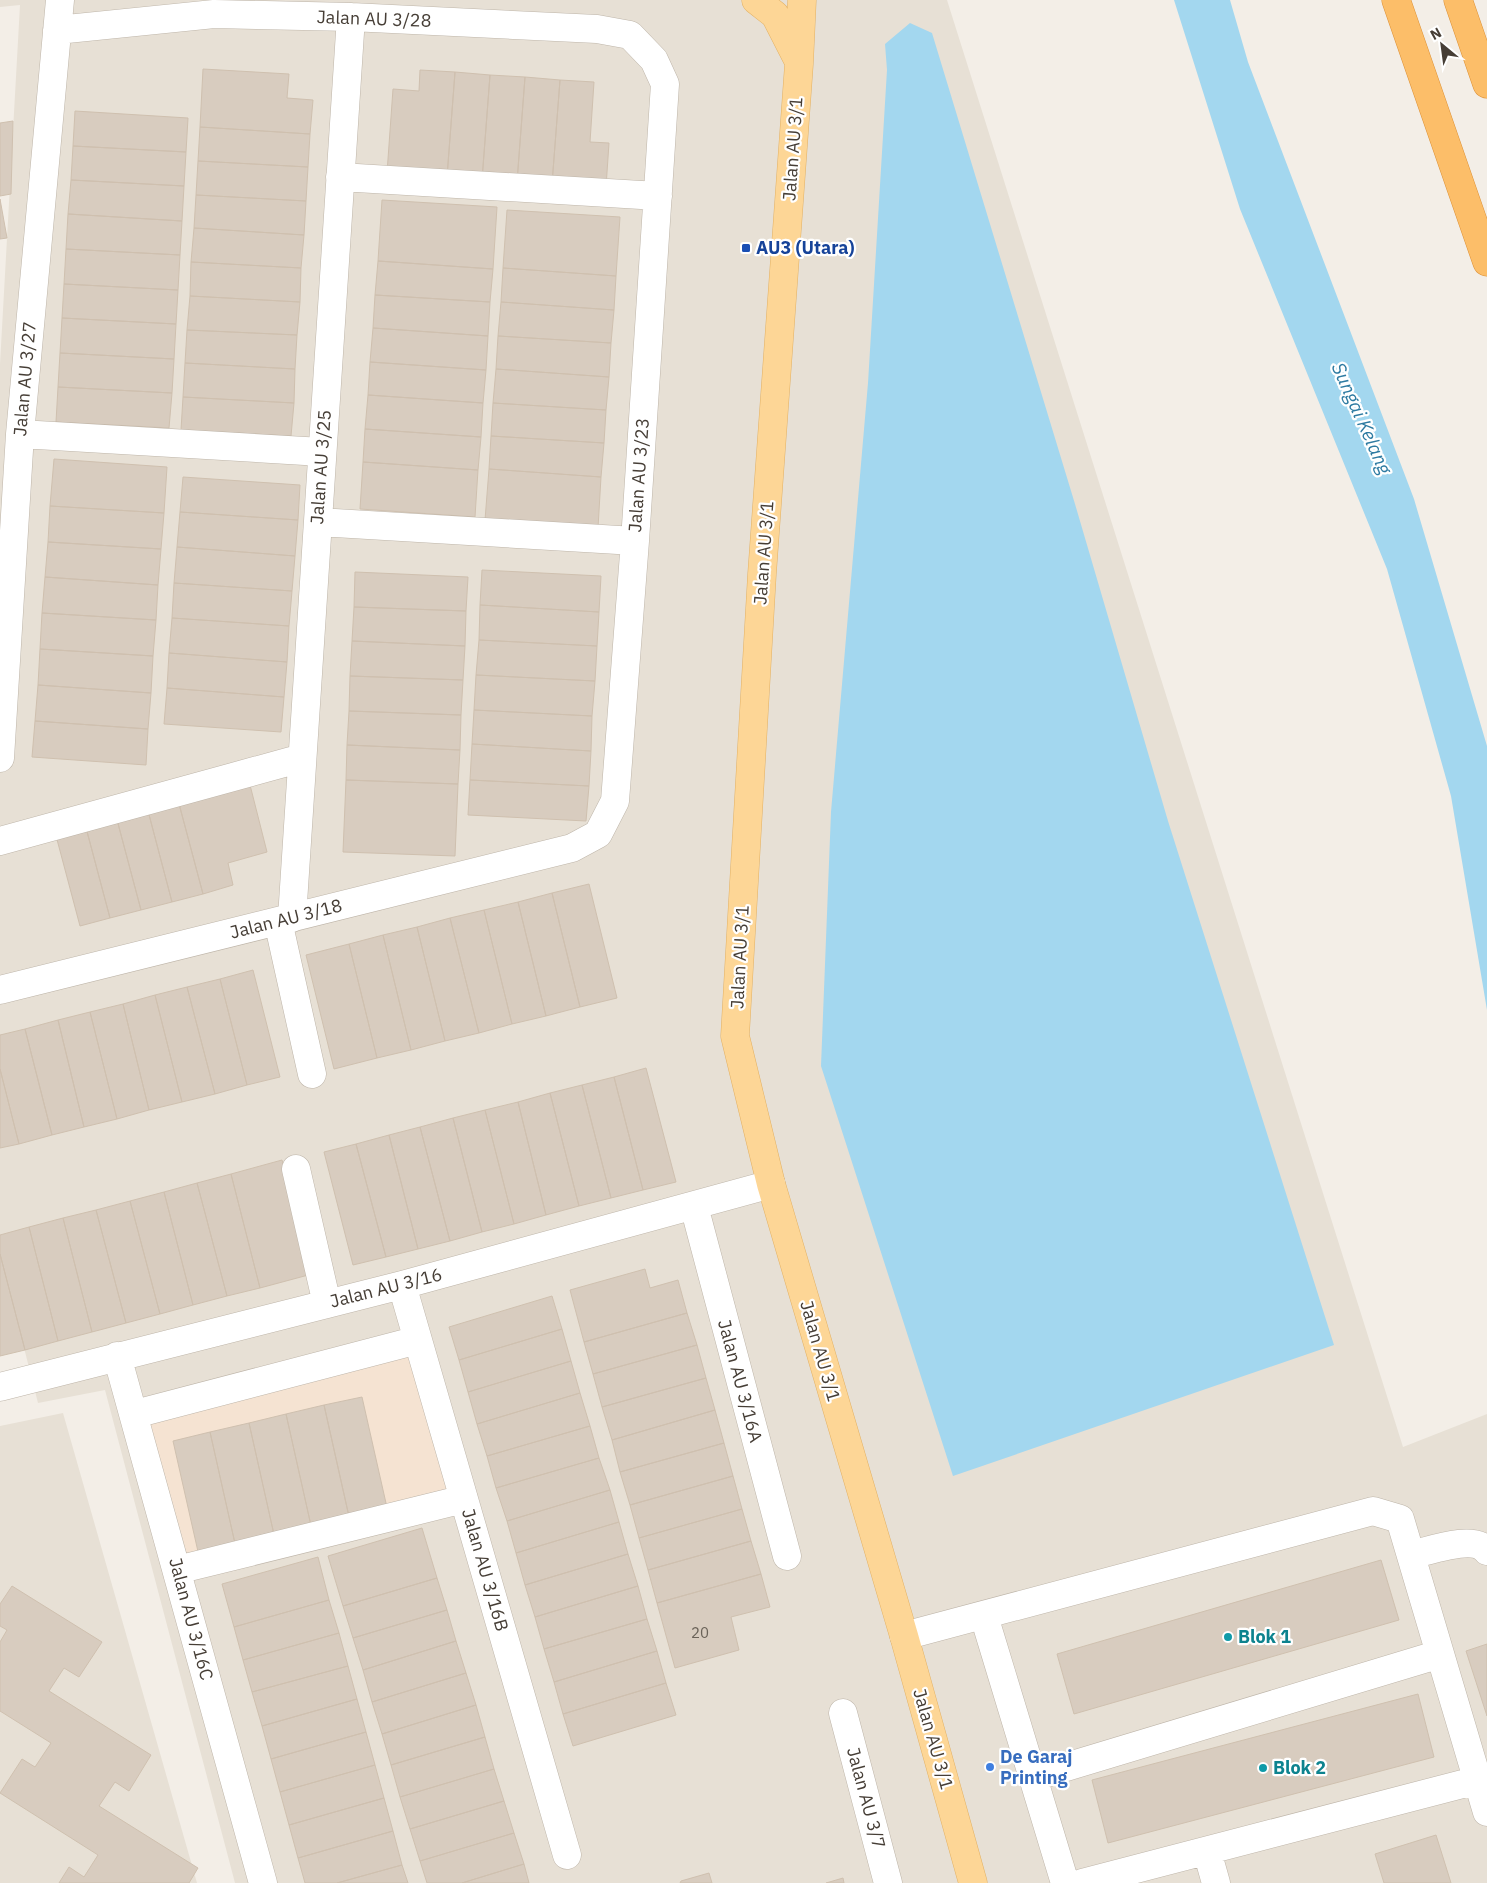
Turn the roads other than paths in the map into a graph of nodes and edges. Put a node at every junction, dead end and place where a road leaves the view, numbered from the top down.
1 (60, 0) edge
2 (756, 0) edge
3 (802, 0) edge
4 (1396, 0) edge
5 (1458, 0) edge
6 (351, 17) junction
7 (57, 30) junction
8 (799, 64) junction
9 (665, 84) joint
10 (1487, 84) edge
11 (340, 177) junction
12 (658, 196) junction
13 (1487, 262) edge
14 (20, 434) junction
15 (322, 452) junction
16 (318, 522) junction
17 (635, 541) junction
18 (0, 758) edge
19 (302, 758) junction
20 (0, 840) edge
21 (572, 848) joint
22 (285, 919) junction
23 (0, 990) edge
24 (312, 1074) dead end
25 (296, 1169) dead end
26 (771, 1184) junction
27 (694, 1206) junction
28 (402, 1285) junction
29 (327, 1304) junction
30 (418, 1340) junction
31 (117, 1356) junction
32 (0, 1387) edge
33 (135, 1414) junction
34 (464, 1499) junction
35 (1487, 1551) edge
36 (1411, 1555) junction
37 (787, 1556) dead end
38 (177, 1570) junction
39 (984, 1616) junction
40 (904, 1636) junction
41 (1440, 1654) junction
42 (843, 1714) dead end
43 (1033, 1777) junction
44 (1478, 1780) junction
45 (1487, 1812) edge
46 (1207, 1851) junction
47 (567, 1855) dead end
48 (263, 1883) edge
49 (888, 1883) edge
50 (973, 1883) edge
51 (1065, 1883) edge
52 (1082, 1883) edge
53 (1216, 1883) edge

1 - 7 street, Jalan AU 3/27
2 - 8 main road
3 - 8 main road, Jalan AU 3/1
4 - 13 highway
5 - 10 highway
6 - 7 street, Jalan AU 3/28
6 - 9 street, Jalan AU 3/28
6 - 11 street, Jalan AU 3/25
7 - 14 street, Jalan AU 3/27
8 - 26 main road, Jalan AU 3/1
9 - 12 street, Jalan AU 3/23
11 - 12 street
11 - 15 street, Jalan AU 3/25
12 - 17 street, Jalan AU 3/23
14 - 15 street
14 - 18 street, Jalan AU 3/27
15 - 16 street, Jalan AU 3/25
16 - 17 street
16 - 19 street, Jalan AU 3/25
17 - 21 street, Jalan AU 3/23
19 - 20 street
19 - 22 street, Jalan AU 3/25
21 - 22 street, Jalan AU 3/18
22 - 23 street, Jalan AU 3/18
22 - 24 street, Jalan AU 3/25
25 - 29 street
26 - 27 street, Jalan AU 3/16
26 - 40 main road, Jalan AU 3/1
27 - 28 street, Jalan AU 3/16
27 - 37 street, Jalan AU 3/16A
28 - 29 street, Jalan AU 3/16
28 - 30 street, Jalan AU 3/16B
29 - 31 street, Jalan AU 3/16
30 - 33 street
30 - 34 street, Jalan AU 3/16B
31 - 32 street, Jalan AU 3/16
31 - 33 street, Jalan AU 3/16C
33 - 38 street, Jalan AU 3/16C
34 - 38 street
34 - 47 street, Jalan AU 3/16B
35 - 36 street
36 - 39 street
36 - 41 street
38 - 48 street, Jalan AU 3/16C
39 - 40 street
39 - 43 street
40 - 50 main road, Jalan AU 3/1
41 - 43 street
41 - 44 street
42 - 49 street, Jalan AU 3/7
43 - 51 street
44 - 45 street
44 - 46 street
46 - 52 street
46 - 53 street

